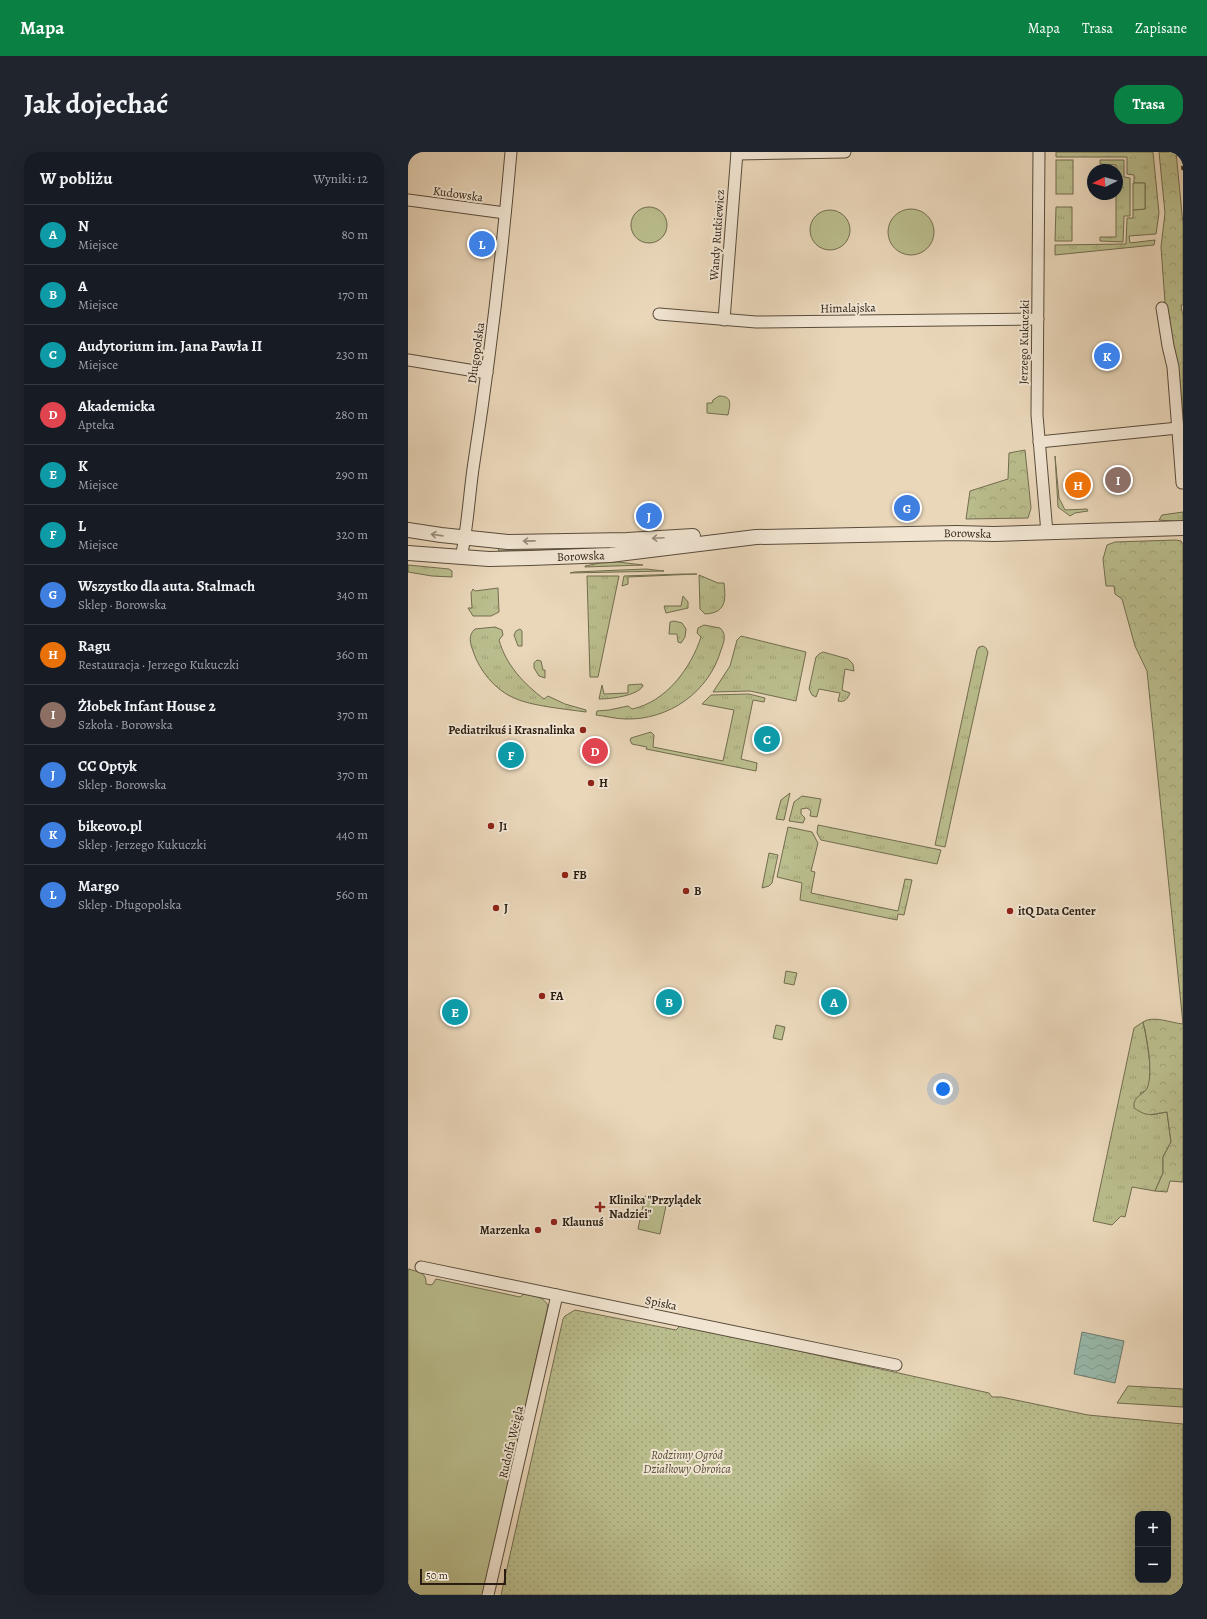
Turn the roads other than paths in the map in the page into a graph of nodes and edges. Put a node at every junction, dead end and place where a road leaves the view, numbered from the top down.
1 (511, 152) edge
2 (845, 152) edge
3 (1039, 152) edge
4 (737, 153) edge
5 (408, 200) edge
6 (505, 213) junction
7 (1162, 308) dead end
8 (659, 314) dead end
9 (1038, 319) junction
10 (724, 320) junction
11 (408, 360) edge
12 (487, 372) junction
13 (1178, 428) junction
14 (1039, 442) junction
15 (1182, 483) edge
16 (1183, 528) edge
17 (408, 530) edge
18 (1047, 533) junction
19 (753, 537) junction
20 (465, 538) junction
21 (408, 553) edge
22 (461, 558) junction
23 (420, 1267) dead end
24 (557, 1295) junction
25 (896, 1366) dead end
26 (488, 1595) edge

1 - 6 street, Długopolska
2 - 4 street
3 - 9 street, Jerzego Kukuczki
4 - 10 street, Wandy Rutkiewicz
5 - 6 street, Kudowska
6 - 12 street, Długopolska
7 - 13 street
8 - 10 street, Himalajska
9 - 10 street, Himalajska
9 - 14 street, Jerzego Kukuczki
11 - 12 street
12 - 20 street, Długopolska
13 - 14 street
13 - 15 street
14 - 18 street, Jerzego Kukuczki
16 - 18 street, Borowska
20 -> 17 street, Borowska
18 - 19 street, Borowska
19 -> 20 street, Borowska
19 - 22 street, Borowska
20 - 22 street, Długopolska
21 - 22 street, Borowska
23 - 24 street, Spiska
24 - 25 street, Spiska
24 - 26 street, Rudolfa Weigla

